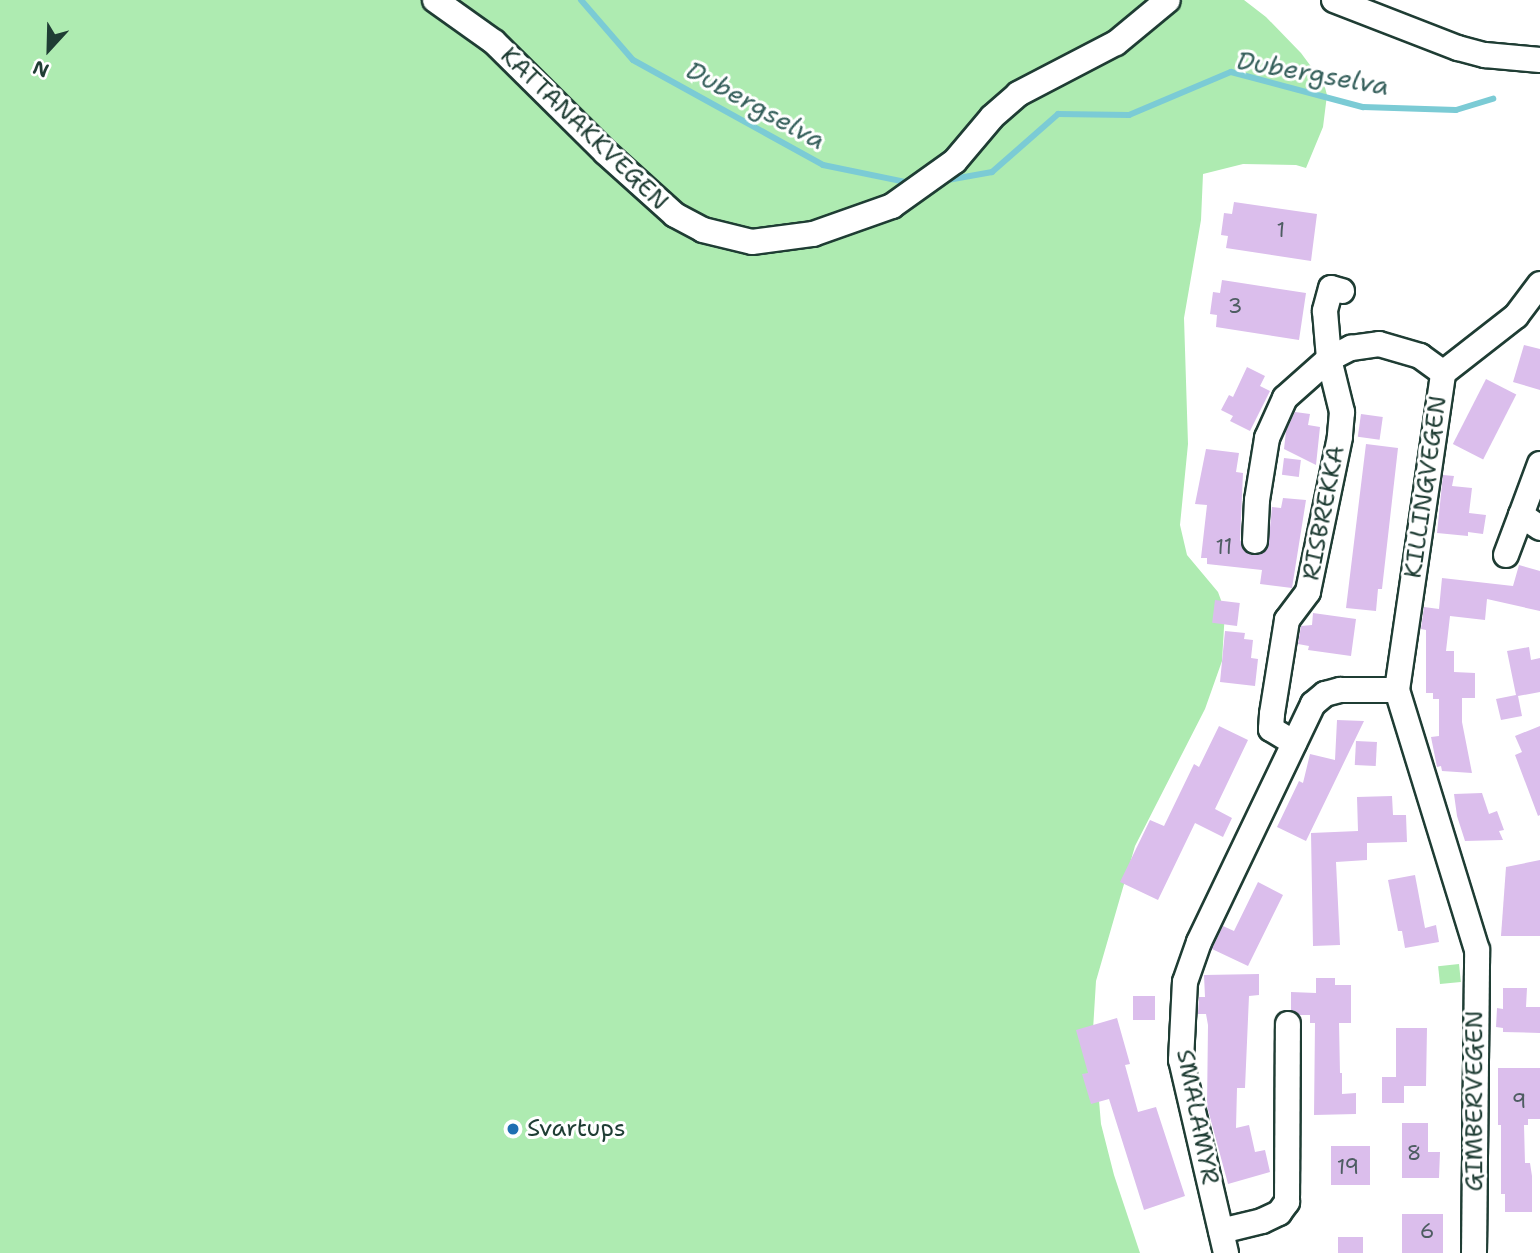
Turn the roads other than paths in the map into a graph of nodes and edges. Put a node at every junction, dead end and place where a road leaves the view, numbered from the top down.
1 (435, 0) edge
2 (1168, 0) edge
3 (1334, 0) edge
4 (1540, 60) edge
5 (1540, 284) edge
6 (1342, 291) dead end
7 (1328, 359) junction
8 (1443, 373) junction
9 (1540, 464) edge
10 (1531, 521) edge
11 (1255, 541) dead end
12 (1506, 555) dead end
13 (1396, 690) junction
14 (1294, 743) junction
15 (1476, 950) joint
16 (1288, 1024) dead end
17 (1223, 1242) edge
18 (1474, 1253) edge

1 - 2 street, KATTANAKKVEGEN
3 - 4 street
5 - 8 street, KILLINGVEGEN
6 - 7 street, RISBREKKA
7 - 8 street
7 - 11 street
7 - 14 street, RISBREKKA
8 - 13 street, KILLINGVEGEN
9 - 10 street
10 - 12 street
13 - 14 street
13 - 15 street, KILLINGVEGEN
14 - 17 street, SMALAMYR
15 - 18 street, GIMBERVEGEN
16 - 17 street, SMALAMYR

